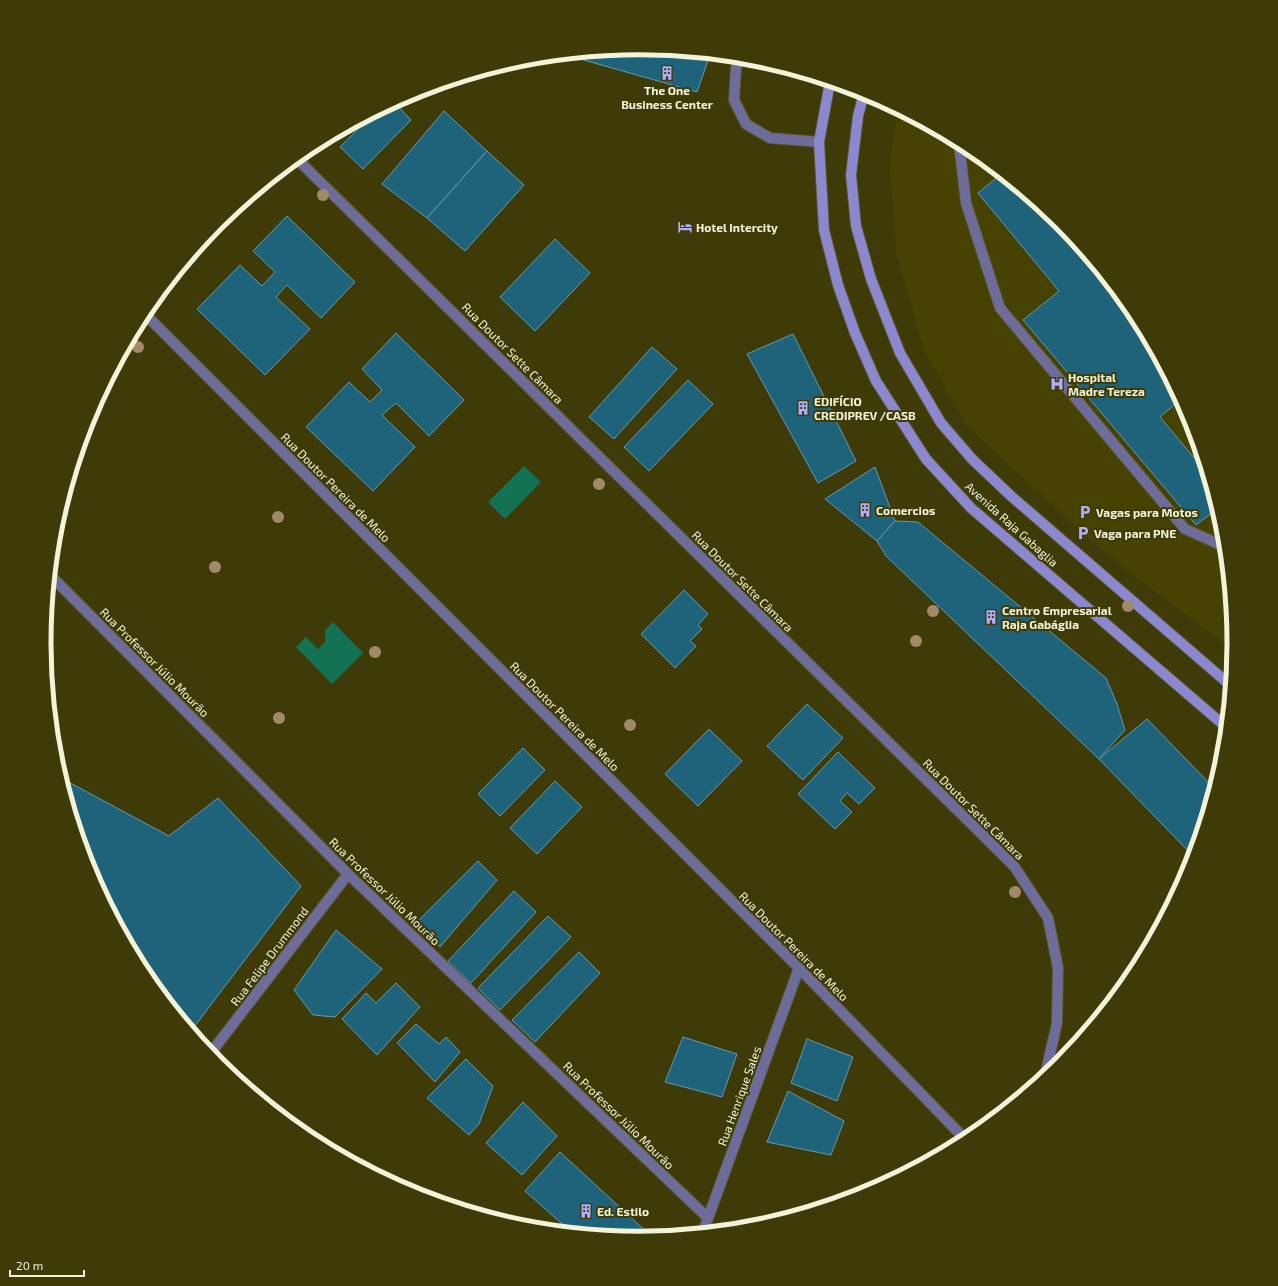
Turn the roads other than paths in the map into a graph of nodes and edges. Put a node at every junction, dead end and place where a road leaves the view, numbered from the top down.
1 (738, 63) edge
2 (829, 86) edge
3 (862, 99) edge
4 (819, 142) junction
5 (962, 151) edge
6 (301, 162) edge
7 (149, 318) edge
8 (1219, 544) edge
9 (55, 580) edge
10 (1226, 682) edge
11 (1222, 723) edge
12 (348, 874) junction
13 (799, 968) junction
14 (214, 1049) edge
15 (1047, 1066) edge
16 (961, 1135) edge
17 (708, 1218) junction
18 (705, 1227) edge

1 - 4 street
2 - 4 main road, Avenida Raja Gabaglia
3 - 10 main road, Avenida Raja Gabaglia
4 - 11 main road, Avenida Raja Gabaglia
5 - 8 street
6 - 15 street, Rua Doutor Sette Câmara
7 - 13 street, Rua Doutor Pereira de Melo
9 - 12 street, Rua Professor Júlio Mourão
12 - 14 street, Rua Felipe Drummond
12 - 17 street, Rua Professor Júlio Mourão
13 - 16 street, Rua Doutor Pereira de Melo
13 - 17 street, Rua Henrique Sales
17 - 18 street, Rua Henrique Sales

